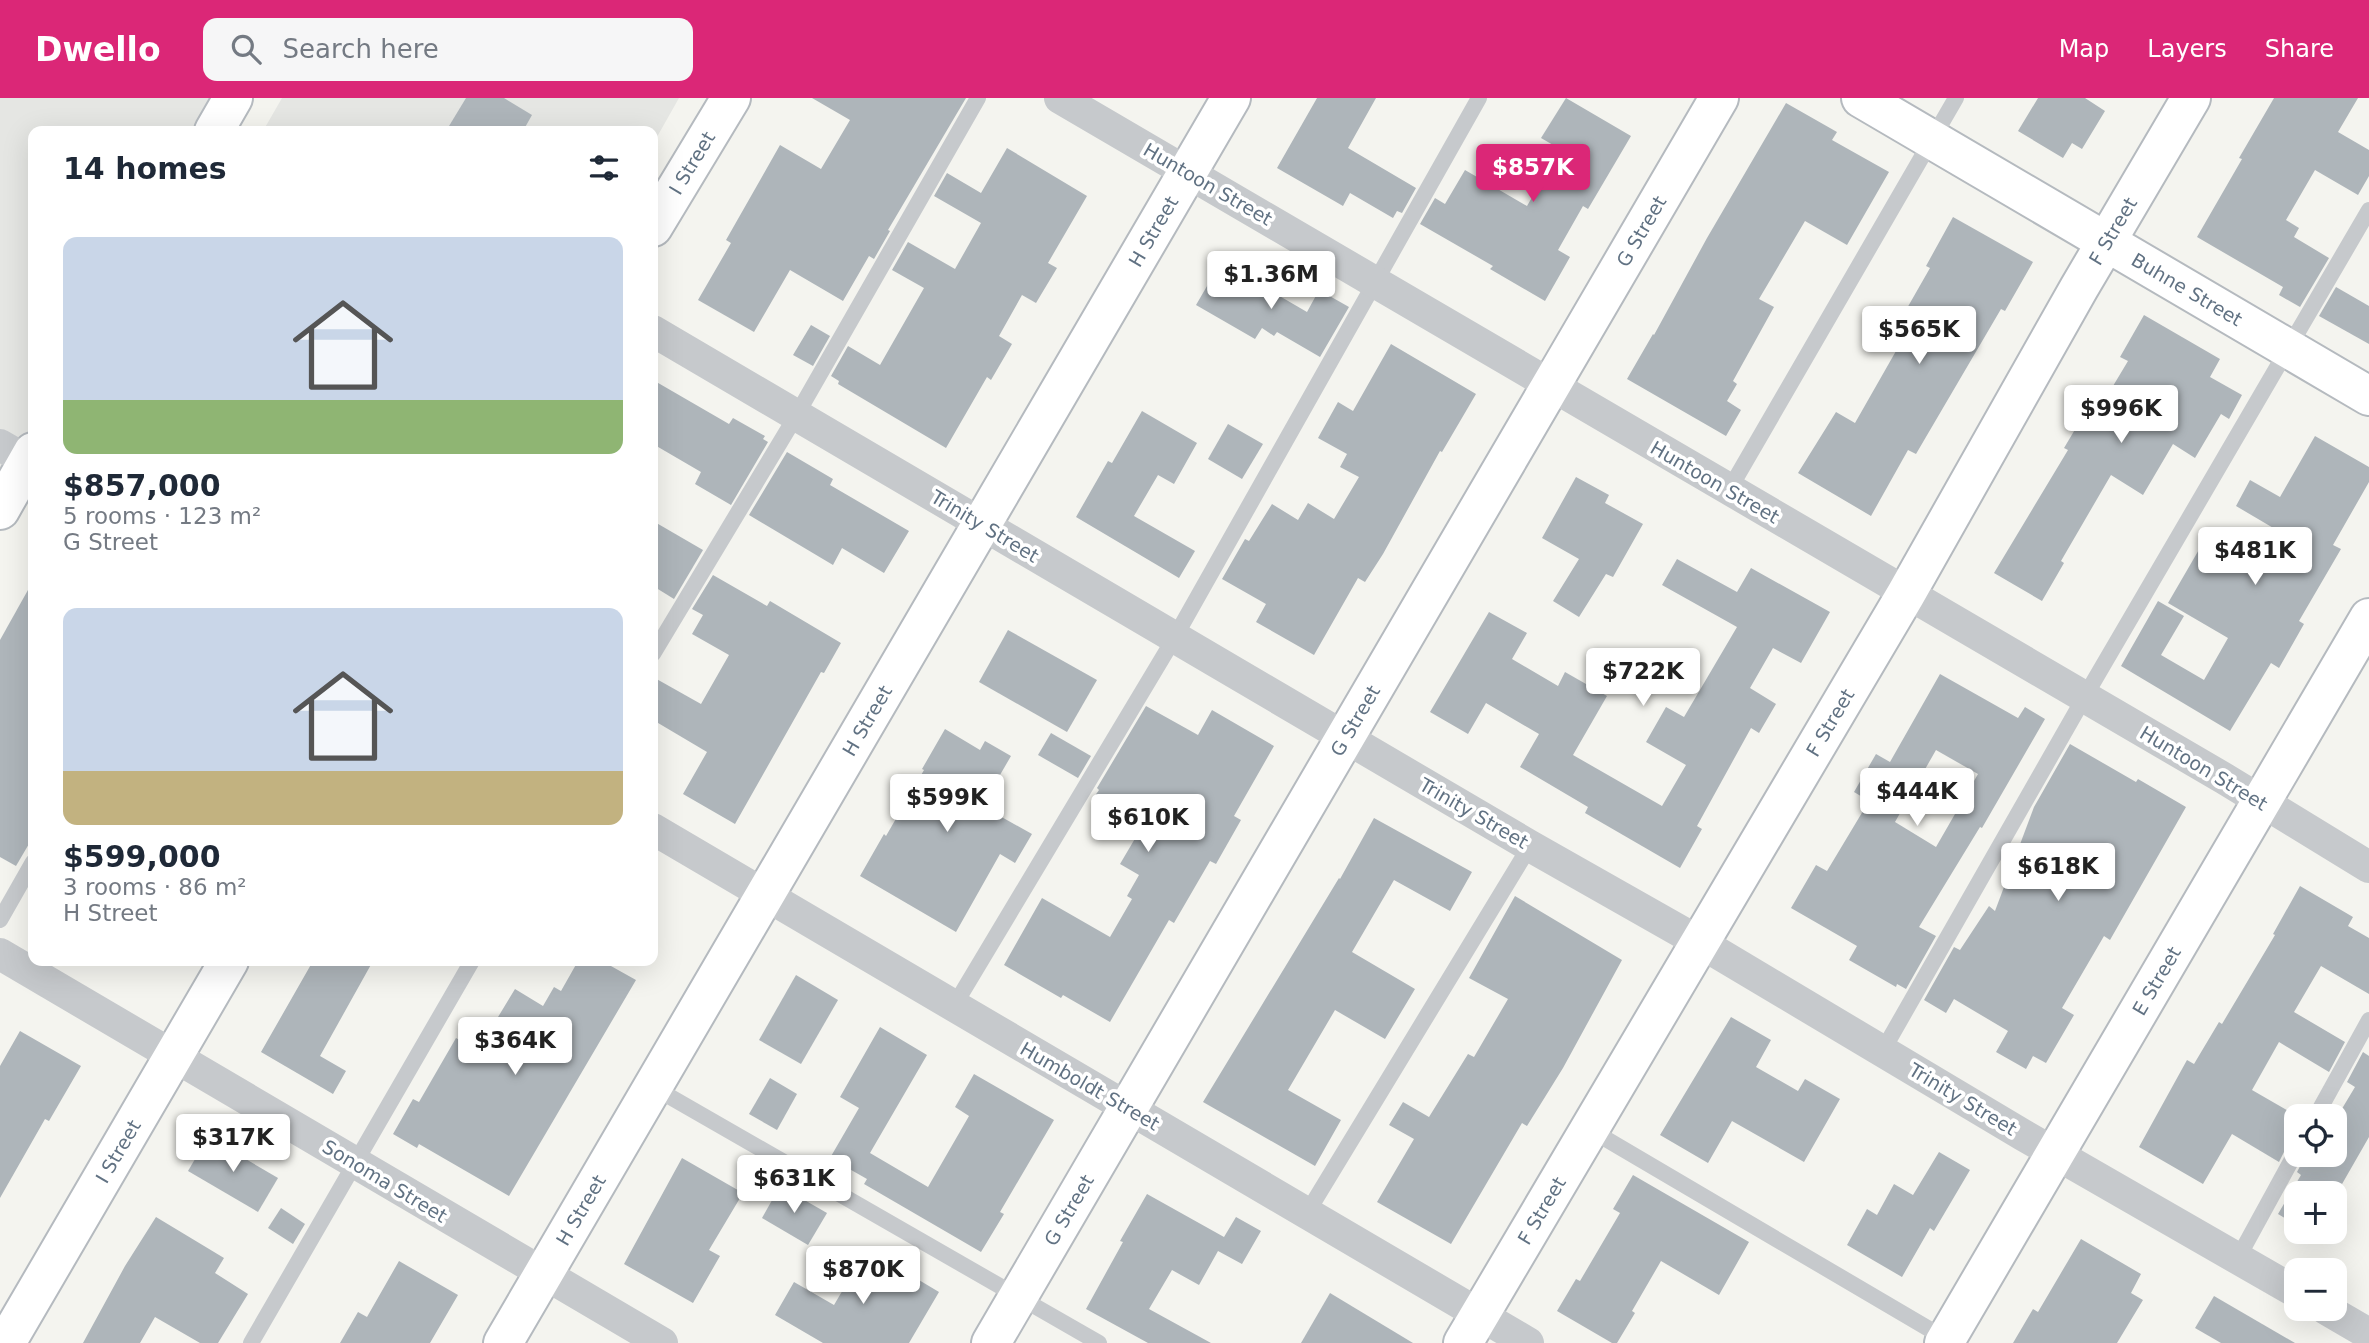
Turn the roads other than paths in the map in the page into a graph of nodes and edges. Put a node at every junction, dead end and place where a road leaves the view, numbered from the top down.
1 (233, 98) edge
2 (732, 98) edge
3 (978, 98) edge
4 (1060, 98) edge
5 (1231, 98) edge
6 (1479, 98) edge
7 (1719, 98) edge
8 (1861, 98) edge
9 (1956, 98) edge
10 (2192, 98) edge
11 (217, 126) edge
12 (1931, 139) junction
13 (1188, 172) junction
14 (2369, 210) edge
15 (658, 219) edge
16 (2106, 244) junction
17 (1375, 281) junction
18 (658, 334) edge
19 (2289, 349) junction
20 (1552, 386) junction
21 (2369, 396) edge
22 (796, 416) junction
23 (24, 456) edge
24 (1728, 490) junction
25 (0, 510) edge
26 (982, 524) junction
27 (1906, 594) junction
28 (2369, 618) edge
29 (1175, 637) junction
30 (658, 646) edge
31 (2084, 698) junction
32 (1346, 738) junction
33 (2261, 802) junction
34 (658, 832) edge
35 (1530, 846) junction
36 (2369, 867) edge
37 (28, 871) edge
38 (766, 895) junction
39 (0, 920) edge
40 (1701, 943) junction
41 (0, 954) edge
42 (226, 966) edge
43 (469, 966) edge
44 (954, 1006) junction
45 (2369, 1020) edge
46 (1882, 1052) junction
47 (174, 1057) junction
48 (653, 1087) junction
49 (2323, 1104) edge
50 (1128, 1108) junction
51 (1589, 1129) junction
52 (2055, 1153) junction
53 (355, 1163) junction
54 (2288, 1167) edge
55 (1307, 1213) junction
56 (2238, 1258) junction
57 (544, 1274) junction
58 (2284, 1285) edge
59 (1019, 1296) junction
60 (2347, 1321) edge
61 (1471, 1329) edge
62 (2369, 1334) edge
63 (1948, 1342) edge
64 (6, 1343) edge
65 (251, 1343) edge
66 (503, 1343) edge
67 (662, 1343) edge
68 (991, 1343) edge
69 (1099, 1343) edge
70 (1528, 1343) edge

1 - 11 street
2 - 15 street, I Street
3 - 22 lane
4 - 13 street, Huntoon Street
5 - 13 street, H Street
6 - 17 lane
7 - 20 street, G Street
8 - 12 street, Buhne Street
9 - 12 lane
10 - 16 street, F Street
12 - 16 street, Buhne Street
12 - 24 lane
13 - 17 street, Huntoon Street
13 - 26 street, H Street
14 - 19 lane
16 - 19 street, Buhne Street
16 - 27 street, F Street
17 - 20 street, Huntoon Street
17 - 29 lane
18 - 22 street, Trinity Street
19 - 21 street, Buhne Street
19 - 31 lane
20 - 24 street, Huntoon Street
20 - 32 street, G Street
22 - 26 street, Trinity Street
22 - 30 lane
23 - 25 street
24 - 27 street, Huntoon Street
26 - 29 street, Trinity Street
26 - 38 street, H Street
27 - 31 street, Huntoon Street
27 - 40 street, F Street
28 - 33 street, E Street
29 - 32 street, Trinity Street
29 - 44 lane
31 - 33 street, Huntoon Street
31 - 46 lane
32 - 35 street, Trinity Street
32 - 50 street, G Street
33 - 36 street, Huntoon Street
33 - 52 street, E Street
34 - 38 street, Humboldt Street
35 - 40 street, Trinity Street
35 - 55 lane
37 - 39 lane
38 - 44 street, Humboldt Street
38 - 48 street, H Street
40 - 46 street, Trinity Street
40 - 51 street, F Street
41 - 47 street, Sonoma Street
42 - 47 street, I Street
43 - 53 lane
44 - 50 street, Humboldt Street
45 - 49 lane
46 - 52 street, Trinity Street
47 - 53 street, Sonoma Street
47 - 64 street, I Street
48 - 57 street, H Street
48 - 59 lane
50 - 55 street, Humboldt Street
50 - 59 street, G Street
51 - 61 street, F Street
51 - 63 lane
52 - 56 street, Trinity Street
52 - 63 street, E Street
53 - 57 street, Sonoma Street
53 - 65 lane
54 - 56 lane
55 - 61 street, Humboldt Street
56 - 58 street, Trinity Street
57 - 66 street, H Street
57 - 67 street, Sonoma Street
59 - 68 street, G Street
59 - 69 lane
60 - 62 street
61 - 70 street, Humboldt Street

